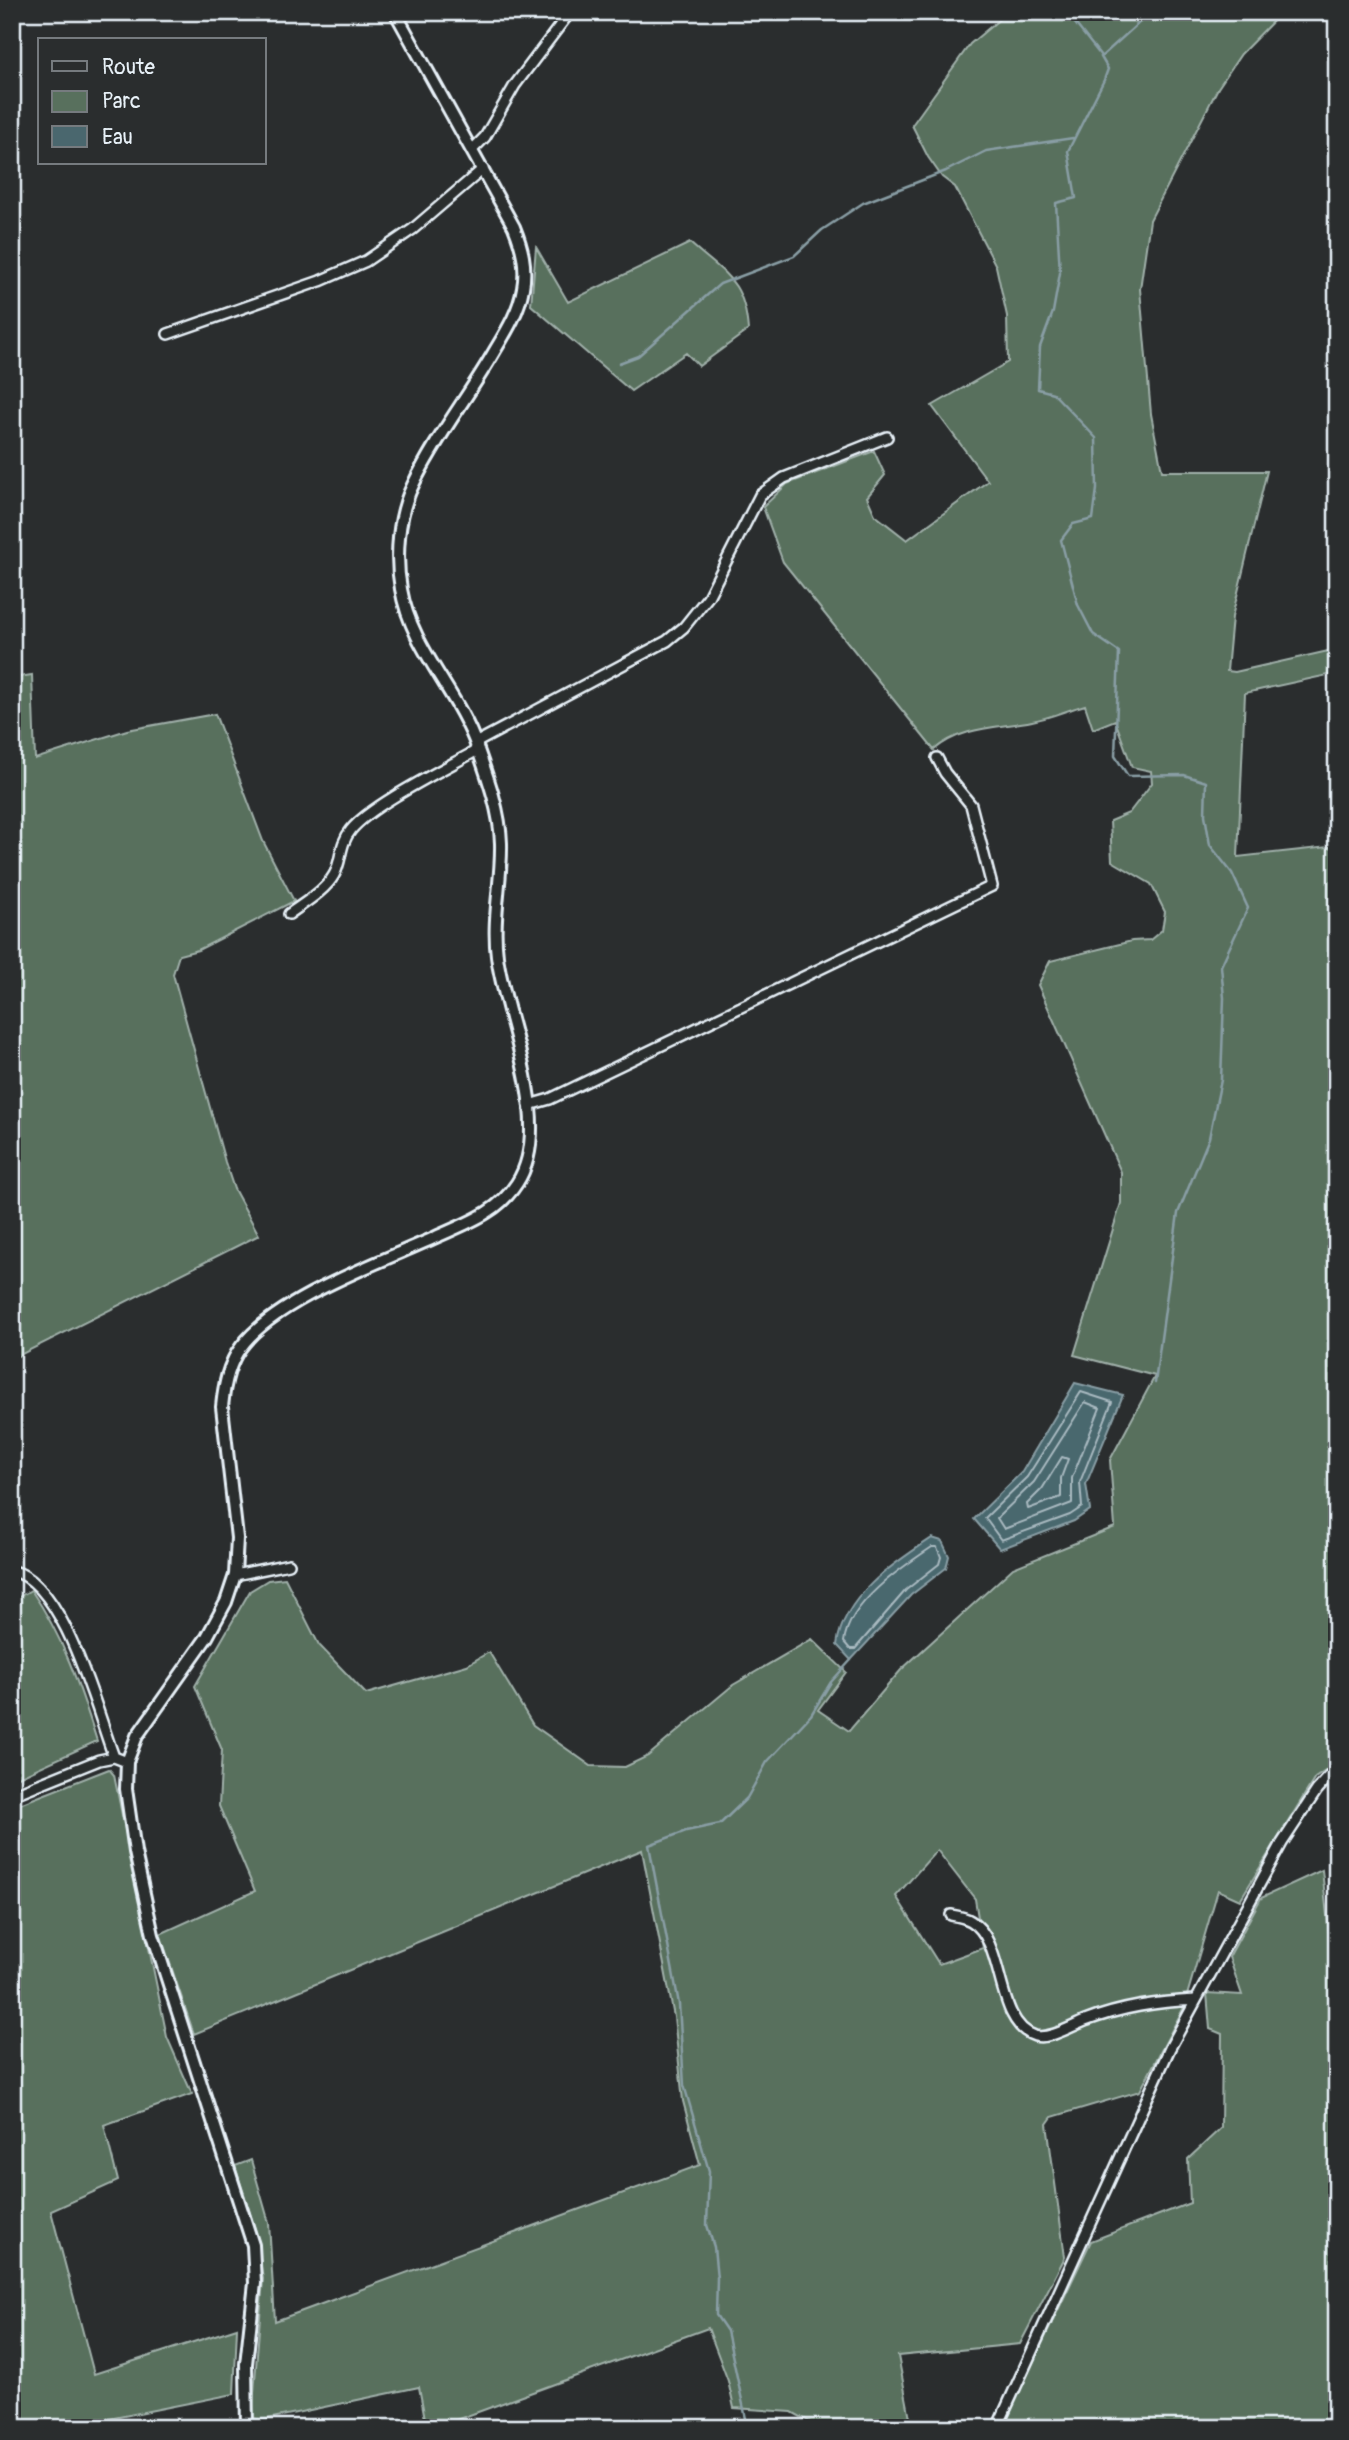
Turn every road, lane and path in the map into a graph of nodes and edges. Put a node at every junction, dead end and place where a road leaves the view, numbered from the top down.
1 (396, 12) edge
2 (570, 12) edge
3 (472, 150) junction
4 (483, 169) junction
5 (168, 334) dead end
6 (887, 437) dead end
7 (477, 745) junction
8 (937, 758) dead end
9 (289, 914) dead end
10 (529, 1105) junction
11 (289, 1564) dead end
12 (12, 1571) edge
13 (235, 1575) junction
14 (114, 1757) junction
15 (127, 1762) junction
16 (1337, 1768) edge
17 (12, 1795) edge
18 (951, 1914) dead end
19 (1196, 2000) junction
20 (247, 2428) edge
21 (997, 2428) edge

1 - 3 street
2 - 3 street
3 - 4 street
4 - 5 street
4 - 7 street
6 - 7 street
7 - 9 street
7 - 10 street
8 - 10 street
10 - 13 street
11 - 13 street
12 - 14 street
13 - 15 street
14 - 15 street
14 - 17 street
15 - 20 street
16 - 19 street
18 - 19 street
19 - 21 street

